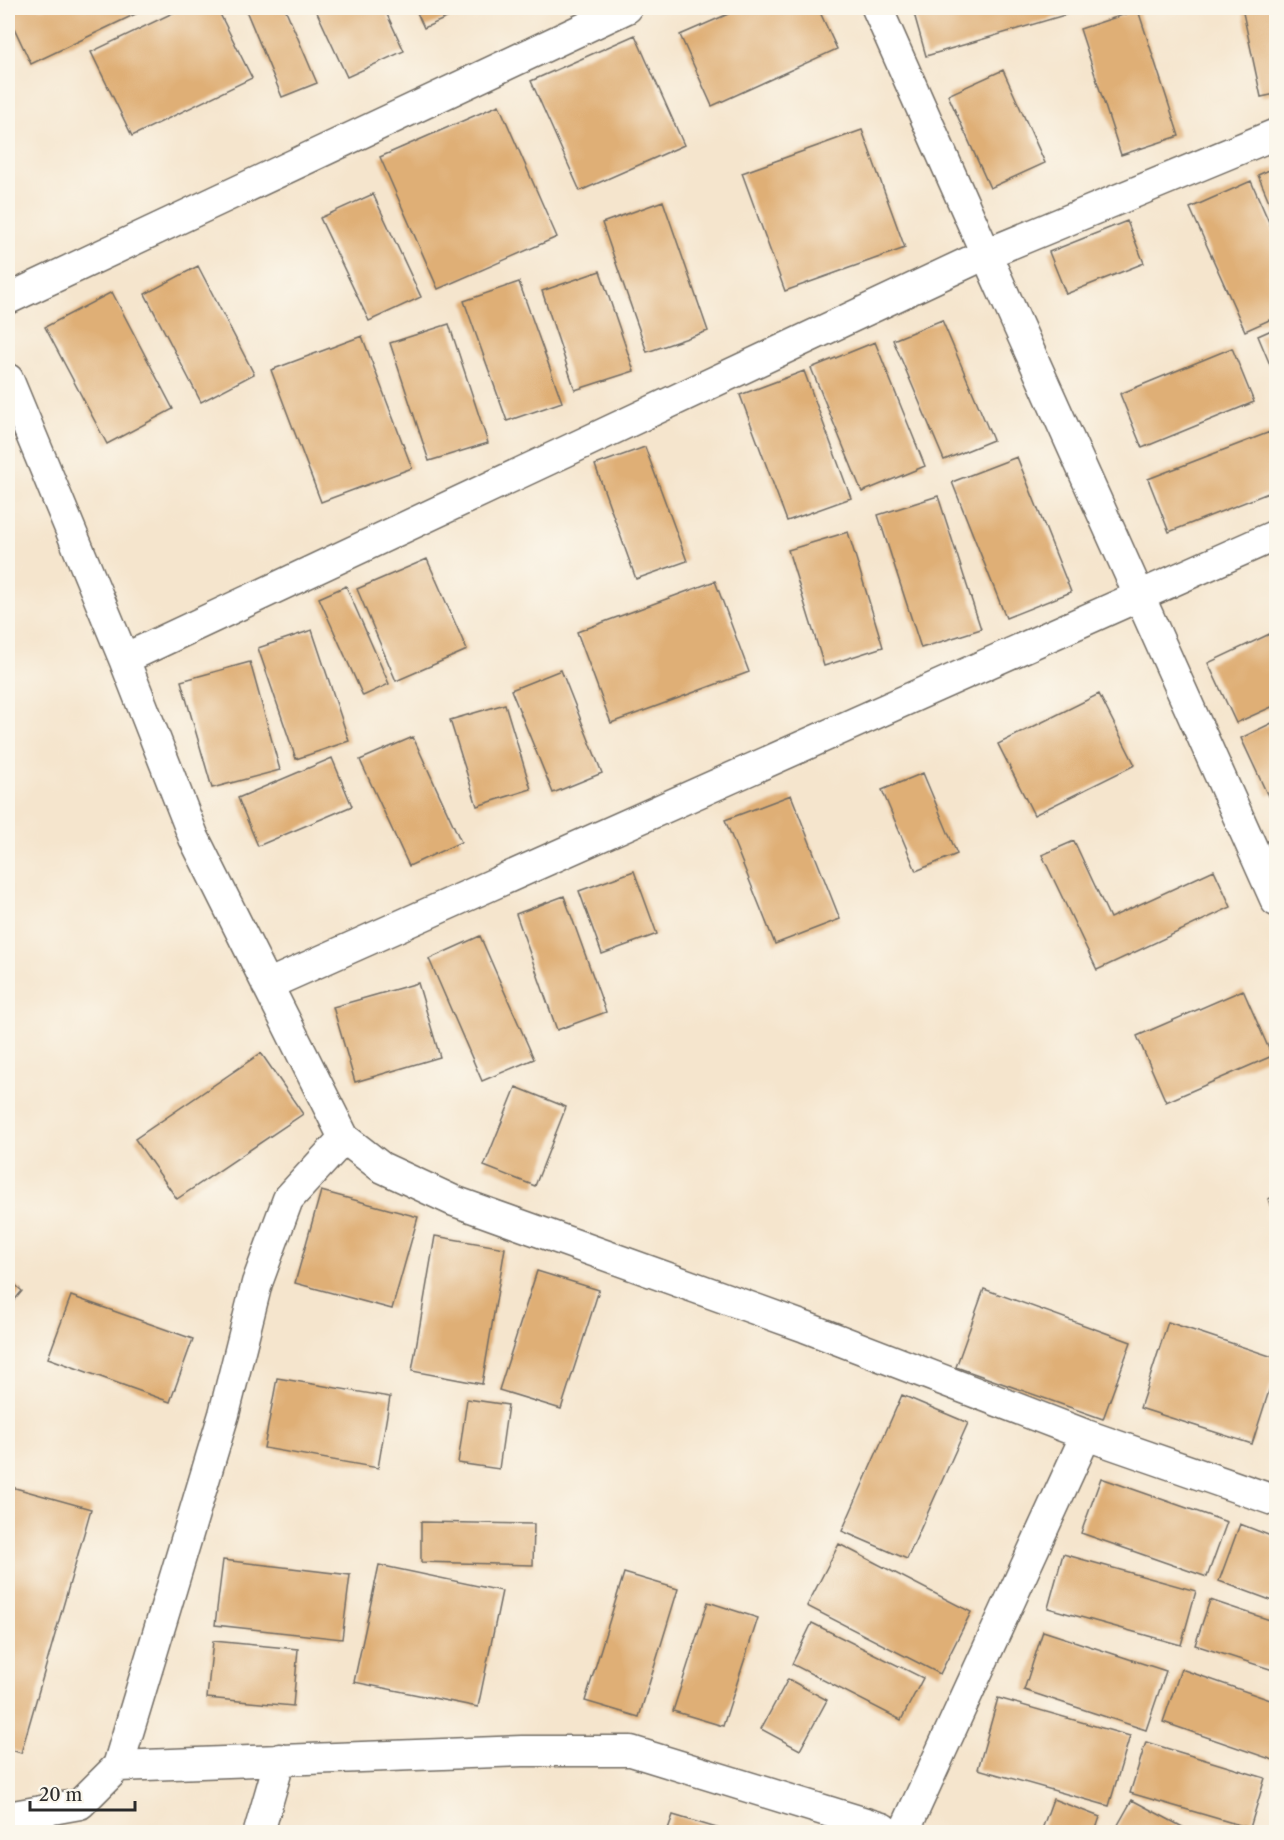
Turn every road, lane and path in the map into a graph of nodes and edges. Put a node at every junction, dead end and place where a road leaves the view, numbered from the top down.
1 (627, 8) edge
2 (878, 8) edge
3 (1276, 134) edge
4 (986, 254) junction
5 (8, 299) edge
6 (8, 379) edge
7 (1276, 536) edge
8 (1139, 598) junction
9 (124, 659) junction
10 (1276, 901) edge
11 (267, 985) junction
12 (344, 1138) junction
13 (1086, 1435) junction
14 (1276, 1501) edge
15 (280, 1759) junction
16 (118, 1766) junction
17 (8, 1817) edge
18 (259, 1833) edge
19 (887, 1833) edge
20 (904, 1833) edge

1 - 5 street
2 - 4 street
3 - 4 street
4 - 8 street
4 - 9 street
6 - 9 street
7 - 8 street
8 - 10 street
8 - 11 street
9 - 11 street
11 - 12 street
12 - 13 street
12 - 16 street
13 - 14 street
13 - 20 street
15 - 16 street
15 - 18 street
15 - 19 street
16 - 17 street

